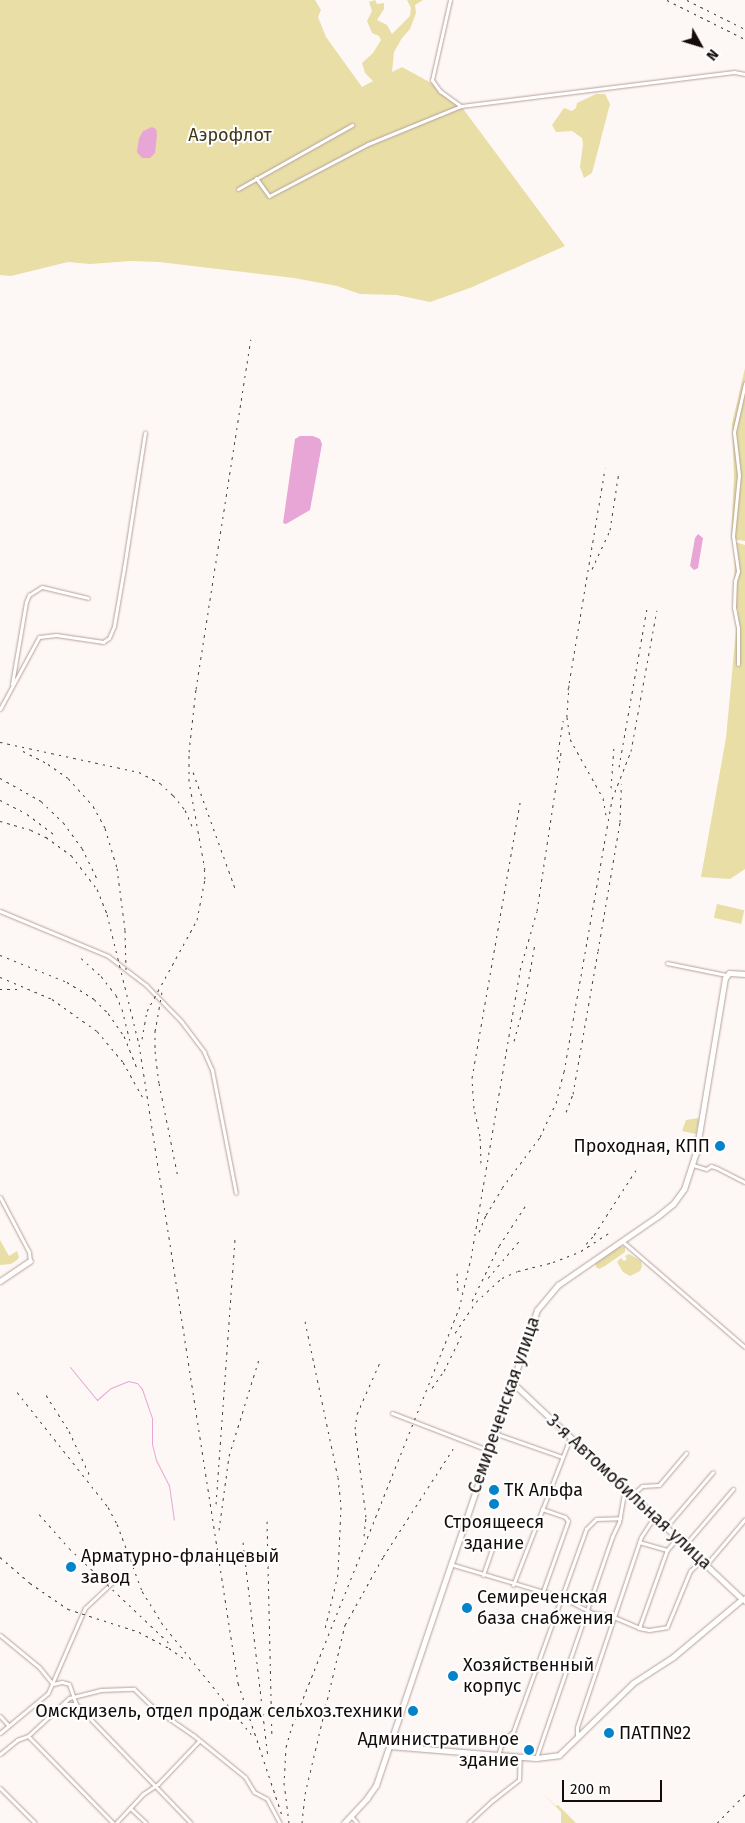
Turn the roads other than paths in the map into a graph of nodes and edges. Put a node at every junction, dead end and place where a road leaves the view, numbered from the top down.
1 (450, 0) edge
2 (745, 74) edge
3 (461, 106) junction
4 (352, 125) dead end
5 (256, 178) junction
6 (238, 189) dead end
7 (745, 383) edge
8 (145, 433) dead end
9 (88, 598) dead end
10 (738, 664) dead end
11 (12, 686) junction
12 (0, 709) edge
13 (0, 911) edge
14 (667, 963) dead end
15 (745, 974) edge
16 (726, 975) junction
17 (693, 1165) junction
18 (745, 1182) edge
19 (236, 1193) dead end
20 (0, 1197) edge
21 (622, 1241) junction
22 (30, 1261) joint
23 (0, 1281) edge
24 (745, 1346) edge
25 (512, 1382) junction
26 (392, 1413) dead end
27 (494, 1432) junction
28 (570, 1438) junction
29 (488, 1450) junction
30 (686, 1453) dead end
31 (562, 1457) junction
32 (712, 1472) dead end
33 (625, 1488) junction
34 (733, 1489) dead end
35 (632, 1495) junction
36 (542, 1509) junction
37 (655, 1516) junction
38 (620, 1518) junction
39 (745, 1519) edge
40 (666, 1527) junction
41 (677, 1538) junction
42 (496, 1541) dead end
43 (639, 1542) junction
44 (685, 1545) junction
45 (667, 1550) junction
46 (700, 1560) junction
47 (449, 1564) junction
48 (706, 1565) junction
49 (119, 1576) dead end
50 (483, 1576) junction
51 (513, 1585) junction
52 (542, 1594) junction
53 (560, 1598) junction
54 (744, 1599) edge
55 (587, 1608) junction
56 (614, 1617) junction
57 (639, 1628) junction
58 (0, 1635) edge
59 (53, 1684) junction
60 (73, 1697) junction
61 (63, 1704) junction
62 (76, 1704) junction
63 (0, 1716) edge
64 (8, 1725) junction
65 (0, 1733) edge
66 (28, 1736) junction
67 (577, 1739) junction
68 (199, 1741) junction
69 (388, 1746) junction
70 (0, 1754) edge
71 (498, 1755) junction
72 (520, 1757) junction
73 (536, 1758) junction
74 (155, 1787) junction
75 (0, 1788) edge
76 (130, 1808) junction
77 (351, 1816) junction
78 (35, 1823) edge
79 (113, 1823) edge
80 (116, 1823) edge
81 (146, 1823) edge
82 (191, 1823) edge
83 (280, 1823) edge
84 (344, 1823) edge
85 (357, 1823) edge
86 (468, 1823) edge

1 - 3 street
2 - 3 street
3 - 5 street
4 - 5 street
5 - 6 street
7 - 10 street
8 - 11 street
9 - 11 street
11 - 12 street
13 - 19 street
14 - 16 street
15 - 16 main road
16 - 17 main road, Семиреченская улица
17 - 18 street
17 - 21 main road, Семиреченская улица
20 - 22 street
21 - 24 street
21 - 25 main road, Семиреченская улица
22 - 23 main road
25 - 27 main road, Семиреченская улица
25 - 28 main road, 3-я Автомобильная улица
26 - 29 street
27 - 29 main road, Семиреченская улица
27 - 31 street
28 - 31 street
28 - 33 main road, 3-я Автомобильная улица
29 - 47 main road, Семиреченская улица
30 - 35 street
31 - 36 street
32 - 40 street
33 - 35 main road, 3-я Автомобильная улица
33 - 38 street
34 - 44 street
35 - 37 main road, 3-я Автомобильная улица
36 - 51 street
36 - 52 street
37 - 40 main road, 3-я Автомобильная улица
37 - 43 street
38 - 53 street
38 - 55 street
39 - 48 street
40 - 41 main road, 3-я Автомобильная улица
41 - 44 main road, 3-я Автомобильная улица
41 - 45 street
42 - 50 street
43 - 45 street
43 - 56 street
44 - 46 main road, 3-я Автомобильная улица
45 - 57 street
46 - 48 main road, 3-я Автомобильная улица
46 - 57 street
47 - 50 street
47 - 69 main road, Семиреченская улица
48 - 54 main road, 3-я Автомобильная улица
49 - 59 street
50 - 51 street
51 - 52 street
52 - 53 street
53 - 55 street
53 - 71 street
54 - 67 main road
55 - 56 street
55 - 73 street
56 - 57 street
56 - 67 street
58 - 59 street
59 - 60 street
59 - 64 street
60 - 61 street
60 - 62 street
60 - 68 street
61 - 62 street
61 - 66 street
62 - 74 street
63 - 64 street
64 - 65 street
66 - 70 street
66 - 79 street
67 - 73 main road
68 - 74 street
68 - 83 street
69 - 71 main road
69 - 77 main road, Семиреченская улица
71 - 72 main road
72 - 73 main road
72 - 86 street
74 - 76 street
74 - 82 street
75 - 78 street
76 - 80 street
76 - 81 street
77 - 84 main road, Семиреченская улица
77 - 85 street

